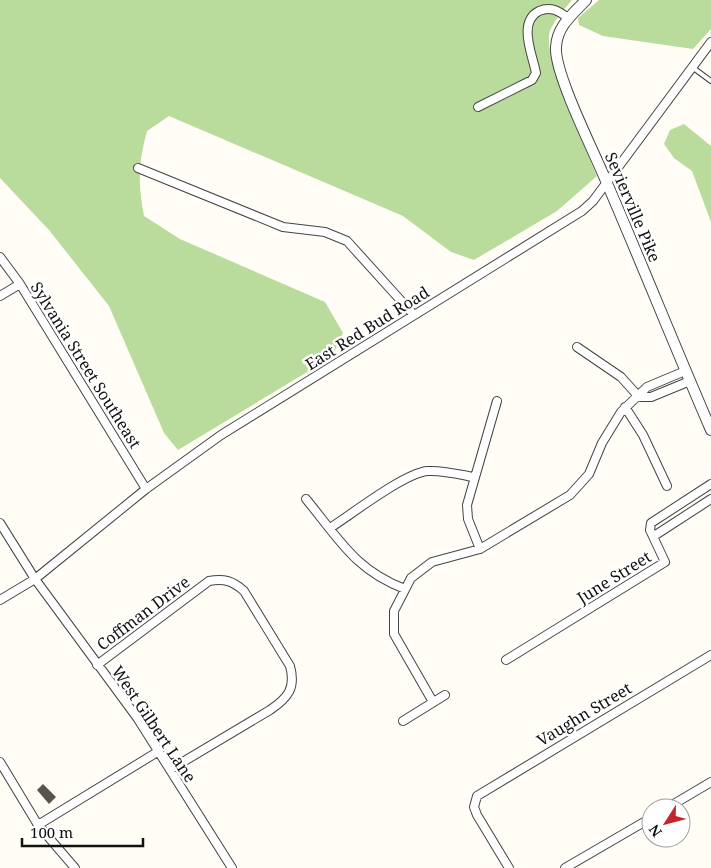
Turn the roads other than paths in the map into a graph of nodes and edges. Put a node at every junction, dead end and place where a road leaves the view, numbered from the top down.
1 (586, 0) edge
2 (568, 18) junction
3 (711, 42) edge
4 (692, 67) junction
5 (711, 81) edge
6 (478, 107) dead end
7 (138, 168) dead end
8 (607, 182) junction
9 (0, 257) edge
10 (20, 284) junction
11 (0, 296) edge
12 (413, 314) junction
13 (576, 347) dead end
14 (685, 371) junction
15 (690, 381) junction
16 (639, 397) junction
17 (497, 401) dead end
18 (625, 407) junction
19 (711, 430) edge
20 (473, 477) junction
21 (711, 484) edge
22 (667, 486) dead end
23 (146, 489) junction
24 (306, 499) dead end
25 (711, 499) edge
26 (0, 523) edge
27 (330, 528) junction
28 (654, 536) junction
29 (480, 549) junction
30 (35, 579) junction
31 (405, 589) junction
32 (0, 600) edge
33 (711, 654) edge
34 (506, 660) dead end
35 (97, 665) junction
36 (446, 695) dead end
37 (433, 702) junction
38 (403, 721) dead end
39 (159, 751) junction
40 (0, 762) edge
41 (171, 769) junction
42 (711, 782) edge
43 (685, 798) edge
44 (641, 824) edge
45 (38, 825) junction
46 (75, 868) edge
47 (232, 868) edge
48 (509, 868) edge
49 (565, 868) edge

1 - 2 street, Sevierville Pike
2 - 6 street
2 - 8 street, Sevierville Pike
3 - 4 street, East Red Bud Road
4 - 5 lane
4 - 8 street, East Red Bud Road
7 - 12 street
8 - 12 street, East Red Bud Road
8 - 14 street, Sevierville Pike
9 - 10 street, Sylvania Street Southeast
10 - 11 street
10 - 23 street, Sylvania Street Southeast
12 - 23 street, East Red Bud Road
13 - 16 street
14 - 15 street, Sevierville Pike
14 - 16 street
15 - 16 street
15 - 19 street, Sevierville Pike
16 - 18 street
17 - 20 street
18 - 22 street
18 - 29 street
20 - 27 street
20 - 29 street
21 - 28 street, June Street
23 - 30 street, East Red Bud Road
24 - 27 street
25 - 28 street
26 - 30 street, West Gilbert Lane
27 - 31 street
28 - 34 street, June Street
29 - 31 street
30 - 32 street, East Red Bud Road
30 - 35 street, West Gilbert Lane
31 - 37 street
33 - 48 street, Vaughn Street
35 - 39 street, West Gilbert Lane
35 - 41 street, Coffman Drive
36 - 37 street
37 - 38 street
39 - 41 street, West Gilbert Lane
39 - 45 street
40 - 45 street
41 - 47 street, West Gilbert Lane
42 - 43 street
44 - 49 street
45 - 46 street

